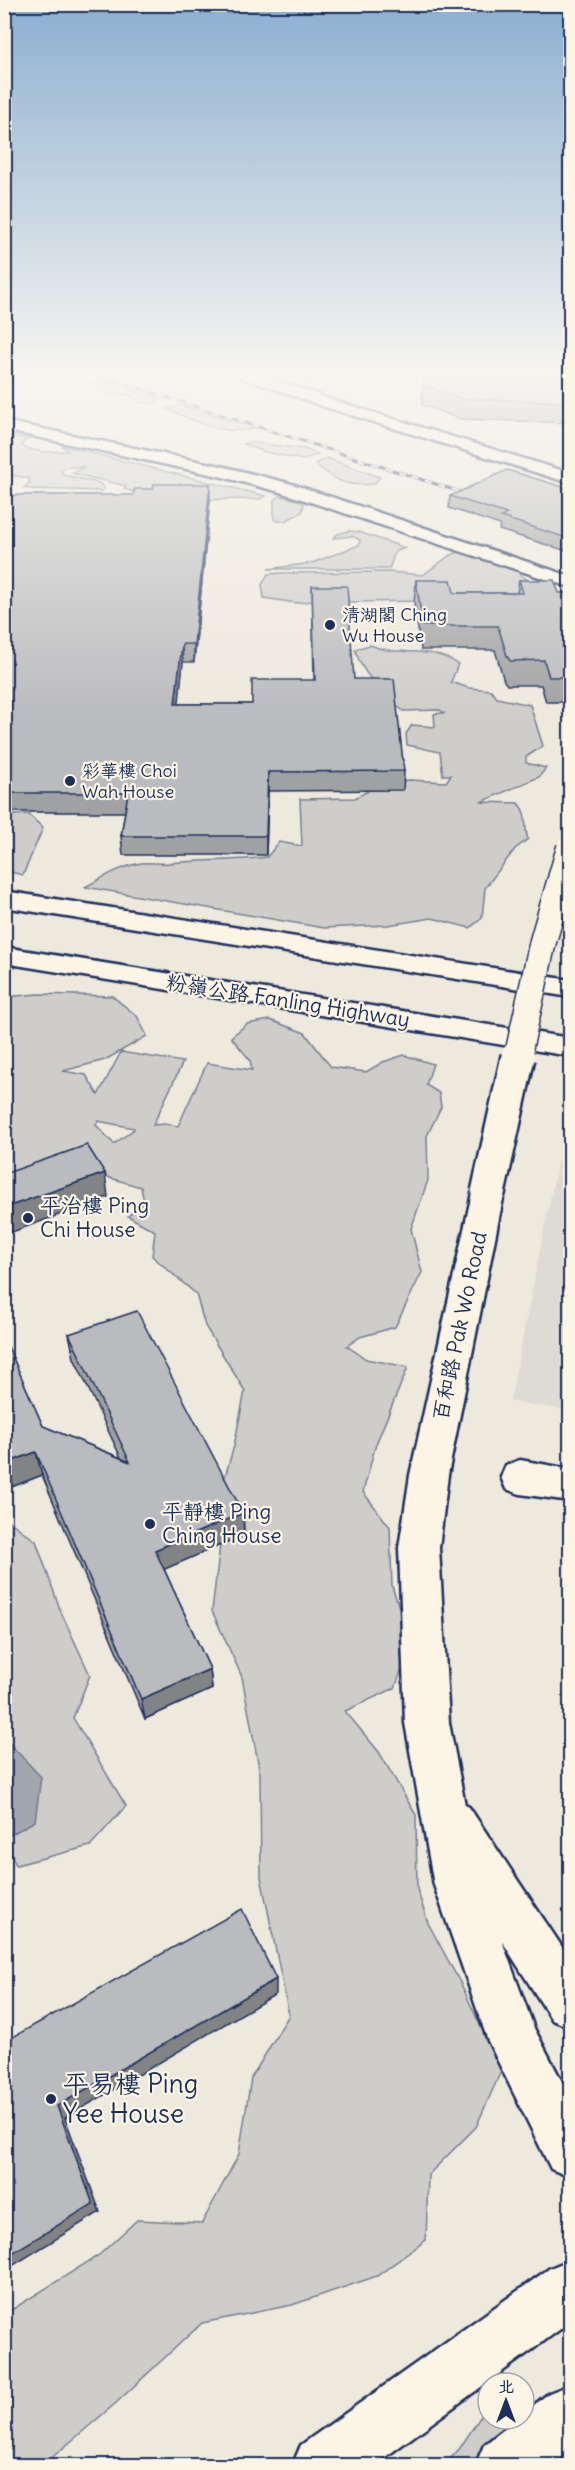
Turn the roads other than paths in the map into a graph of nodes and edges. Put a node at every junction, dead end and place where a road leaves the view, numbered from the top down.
1 (287, 488) edge
2 (570, 582) edge
3 (570, 848) edge
4 (4, 888) edge
5 (4, 899) edge
6 (87, 911) junction
7 (4, 955) edge
8 (570, 989) edge
9 (570, 1047) edge
10 (519, 1477) dead end
11 (570, 1485) edge
12 (446, 1812) junction
13 (570, 2002) edge
14 (570, 2150) edge
15 (570, 2288) edge
16 (570, 2414) edge
17 (322, 2466) edge
18 (505, 2466) edge

1 - 2 main road
3 - 12 main road, 百和路 Pak Wo Road, bridge
4 - 6 main road
5 - 6 main road
6 - 8 main road
7 - 9 main road, 粉嶺公路 Fanling Highway
10 - 11 main road
12 - 13 main road, 百和路 Pak Wo Road
12 - 14 main road, 百和路 Pak Wo Road
15 - 17 main road
16 - 18 main road

